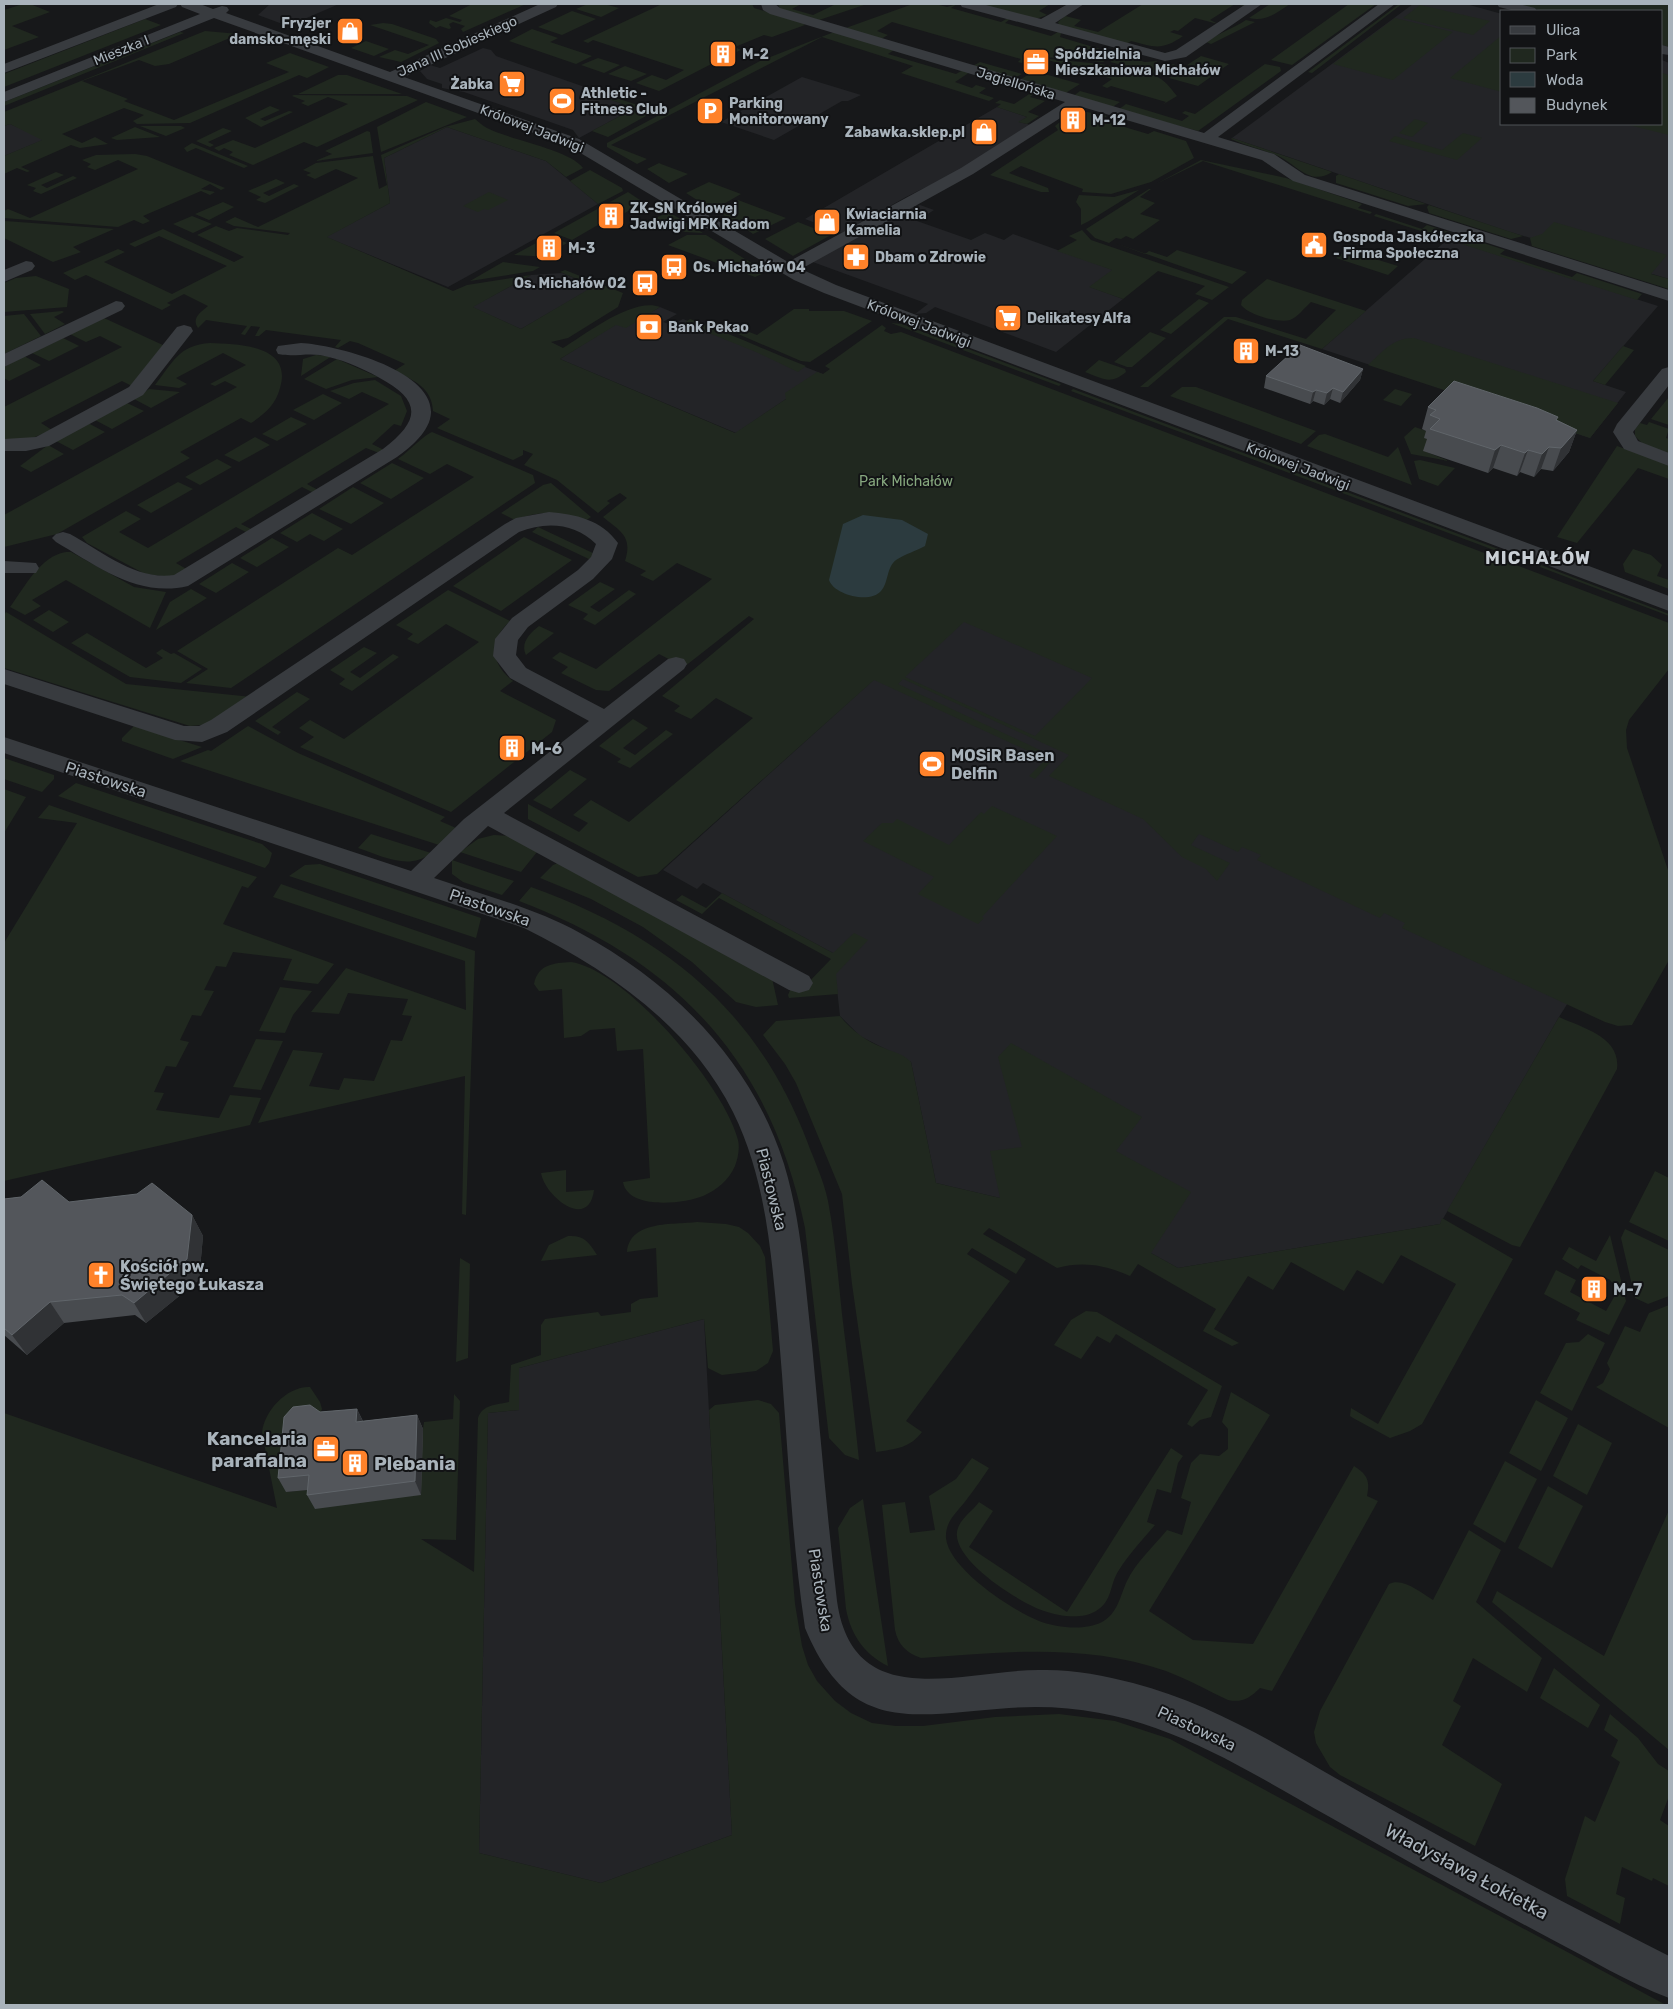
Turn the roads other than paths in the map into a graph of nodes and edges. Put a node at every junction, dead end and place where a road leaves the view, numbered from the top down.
1 (171, 4) edge
2 (187, 4) edge
3 (237, 4) edge
4 (551, 4) edge
5 (967, 4) edge
6 (1078, 4) edge
7 (1255, 4) edge
8 (1388, 4) edge
9 (1504, 4) edge
10 (768, 5) edge
11 (1526, 10) edge
12 (214, 13) junction
13 (1042, 25) junction
14 (4, 69) edge
15 (391, 76) junction
16 (4, 97) edge
17 (1077, 101) junction
18 (1206, 139) junction
19 (26, 266) dead end
20 (788, 269) junction
21 (4, 277) edge
22 (1669, 296) edge
23 (116, 306) dead end
24 (184, 331) dead end
25 (286, 350) dead end
26 (4, 361) edge
27 (1669, 373) edge
28 (4, 445) edge
29 (1669, 460) edge
30 (63, 538) dead end
31 (4, 567) edge
32 (28, 568) dead end
33 (1669, 604) edge
34 (676, 664) dead end
35 (4, 676) edge
36 (605, 720) junction
37 (4, 745) edge
38 (486, 814) junction
39 (416, 881) junction
40 (799, 984) dead end
41 (1266, 1762) joint
42 (1669, 1978) edge

1 - 14 street, Mieszka I
2 - 12 street, Królowej Jadwigi
3 - 12 street, Mieszka I
4 - 15 street, Jana III Sobieskiego
5 - 13 street
6 - 13 street
7 - 13 street
8 - 18 street
9 - 11 street
10 - 17 street, Jagiellońska
12 - 15 street, Królowej Jadwigi
12 - 16 street, Mieszka I
15 - 20 street, Królowej Jadwigi
17 - 18 street, Jagiellońska
17 - 20 street
18 - 22 street, Jagiellońska
19 - 21 street
20 - 33 street, Królowej Jadwigi
23 - 26 street
24 - 28 street
25 - 30 street
27 - 29 street
31 - 32 street
34 - 36 street
35 - 36 street
36 - 38 street
37 - 39 street, Piastowska
38 - 39 street
38 - 40 street
39 - 41 street, Piastowska
41 - 42 street, Władysława Łokietka

